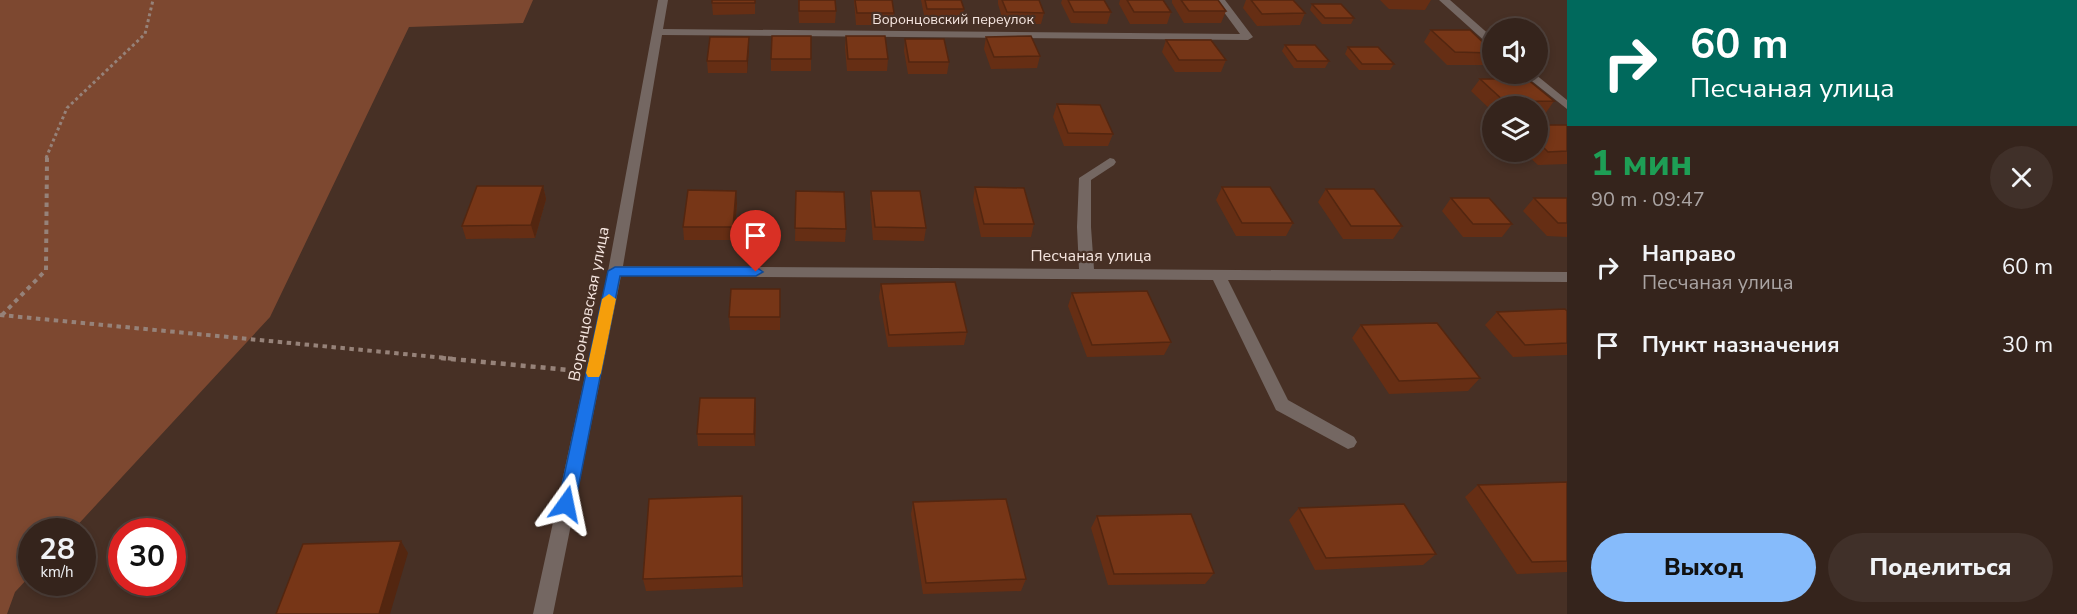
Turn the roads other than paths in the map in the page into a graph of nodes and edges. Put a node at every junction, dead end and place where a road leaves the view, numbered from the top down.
1 (663, 0) edge
2 (1220, 0) edge
3 (1444, 0) edge
4 (657, 32) junction
5 (1482, 33) edge
6 (1541, 84) edge
7 (1567, 106) edge
8 (1110, 162) dead end
9 (615, 271) junction
10 (1087, 274) junction
11 (1218, 275) junction
12 (1567, 276) edge
13 (1348, 442) dead end
14 (543, 614) edge

1 - 4 street, Воронцовская улица
2 - 4 street, Воронцовский переулок
3 - 5 street
4 - 9 street, Воронцовская улица
6 - 7 street
8 - 10 street
9 - 10 street, Песчаная улица
9 - 14 street, Воронцовская улица
10 - 11 street, Песчаная улица
11 - 12 street, Песчаная улица
11 - 13 street

